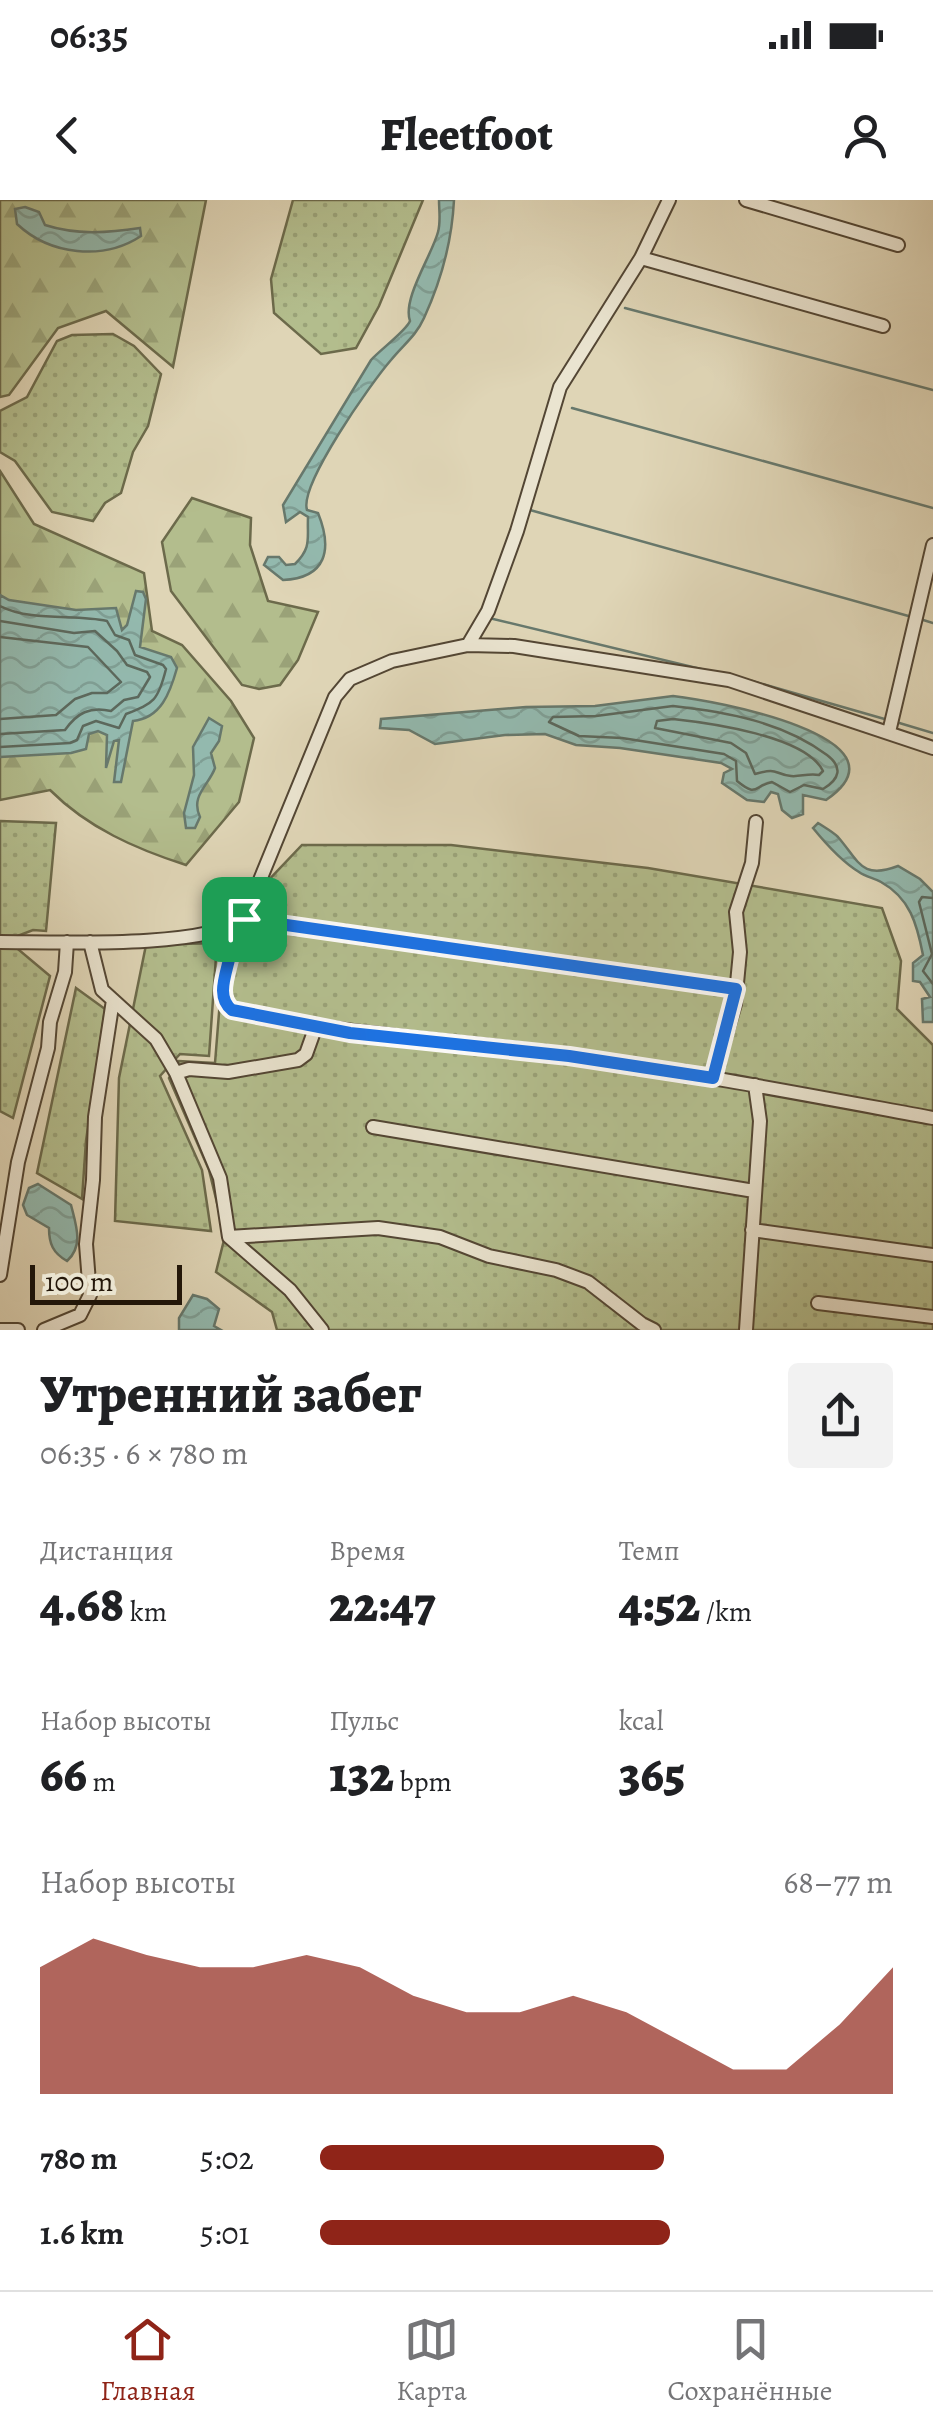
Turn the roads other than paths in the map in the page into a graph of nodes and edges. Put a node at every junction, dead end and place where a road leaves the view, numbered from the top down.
1 (669, 200) edge
2 (746, 200) edge
3 (898, 245) dead end
4 (641, 258) junction
5 (883, 326) dead end
6 (933, 545) edge
7 (468, 645) junction
8 (888, 732) junction
9 (933, 748) edge
10 (756, 822) dead end
11 (244, 919) junction
12 (229, 928) junction
13 (0, 942) edge
14 (67, 942) junction
15 (90, 942) junction
16 (736, 989) junction
17 (113, 1000) junction
18 (316, 1026) junction
19 (176, 1072) junction
20 (713, 1078) junction
21 (755, 1085) junction
22 (933, 1118) edge
23 (373, 1126) dead end
24 (754, 1192) junction
25 (752, 1230) junction
26 (229, 1237) junction
27 (933, 1255) edge
28 (0, 1276) edge
29 (818, 1303) dead end
30 (933, 1318) edge
31 (0, 1330) edge
32 (18, 1330) edge
33 (44, 1330) edge
34 (322, 1330) edge
35 (654, 1330) edge
36 (746, 1330) edge

1 - 4 street
2 - 3 street
4 - 5 street
4 - 7 street
6 - 8 street
7 - 8 street
7 - 11 street
8 - 9 street
10 - 16 street
11 - 12 street
11 - 16 street
12 - 15 street
12 - 18 street
13 - 14 street
14 - 15 street
14 - 28 street
15 - 17 street
16 - 20 street
17 - 19 street
17 - 33 street
18 - 19 street
18 - 20 street
19 - 26 street
20 - 21 street
21 - 22 street
21 - 24 street
23 - 24 street
24 - 25 street
25 - 27 street
25 - 36 street
26 - 34 street
26 - 35 street
29 - 30 street
31 - 32 street

